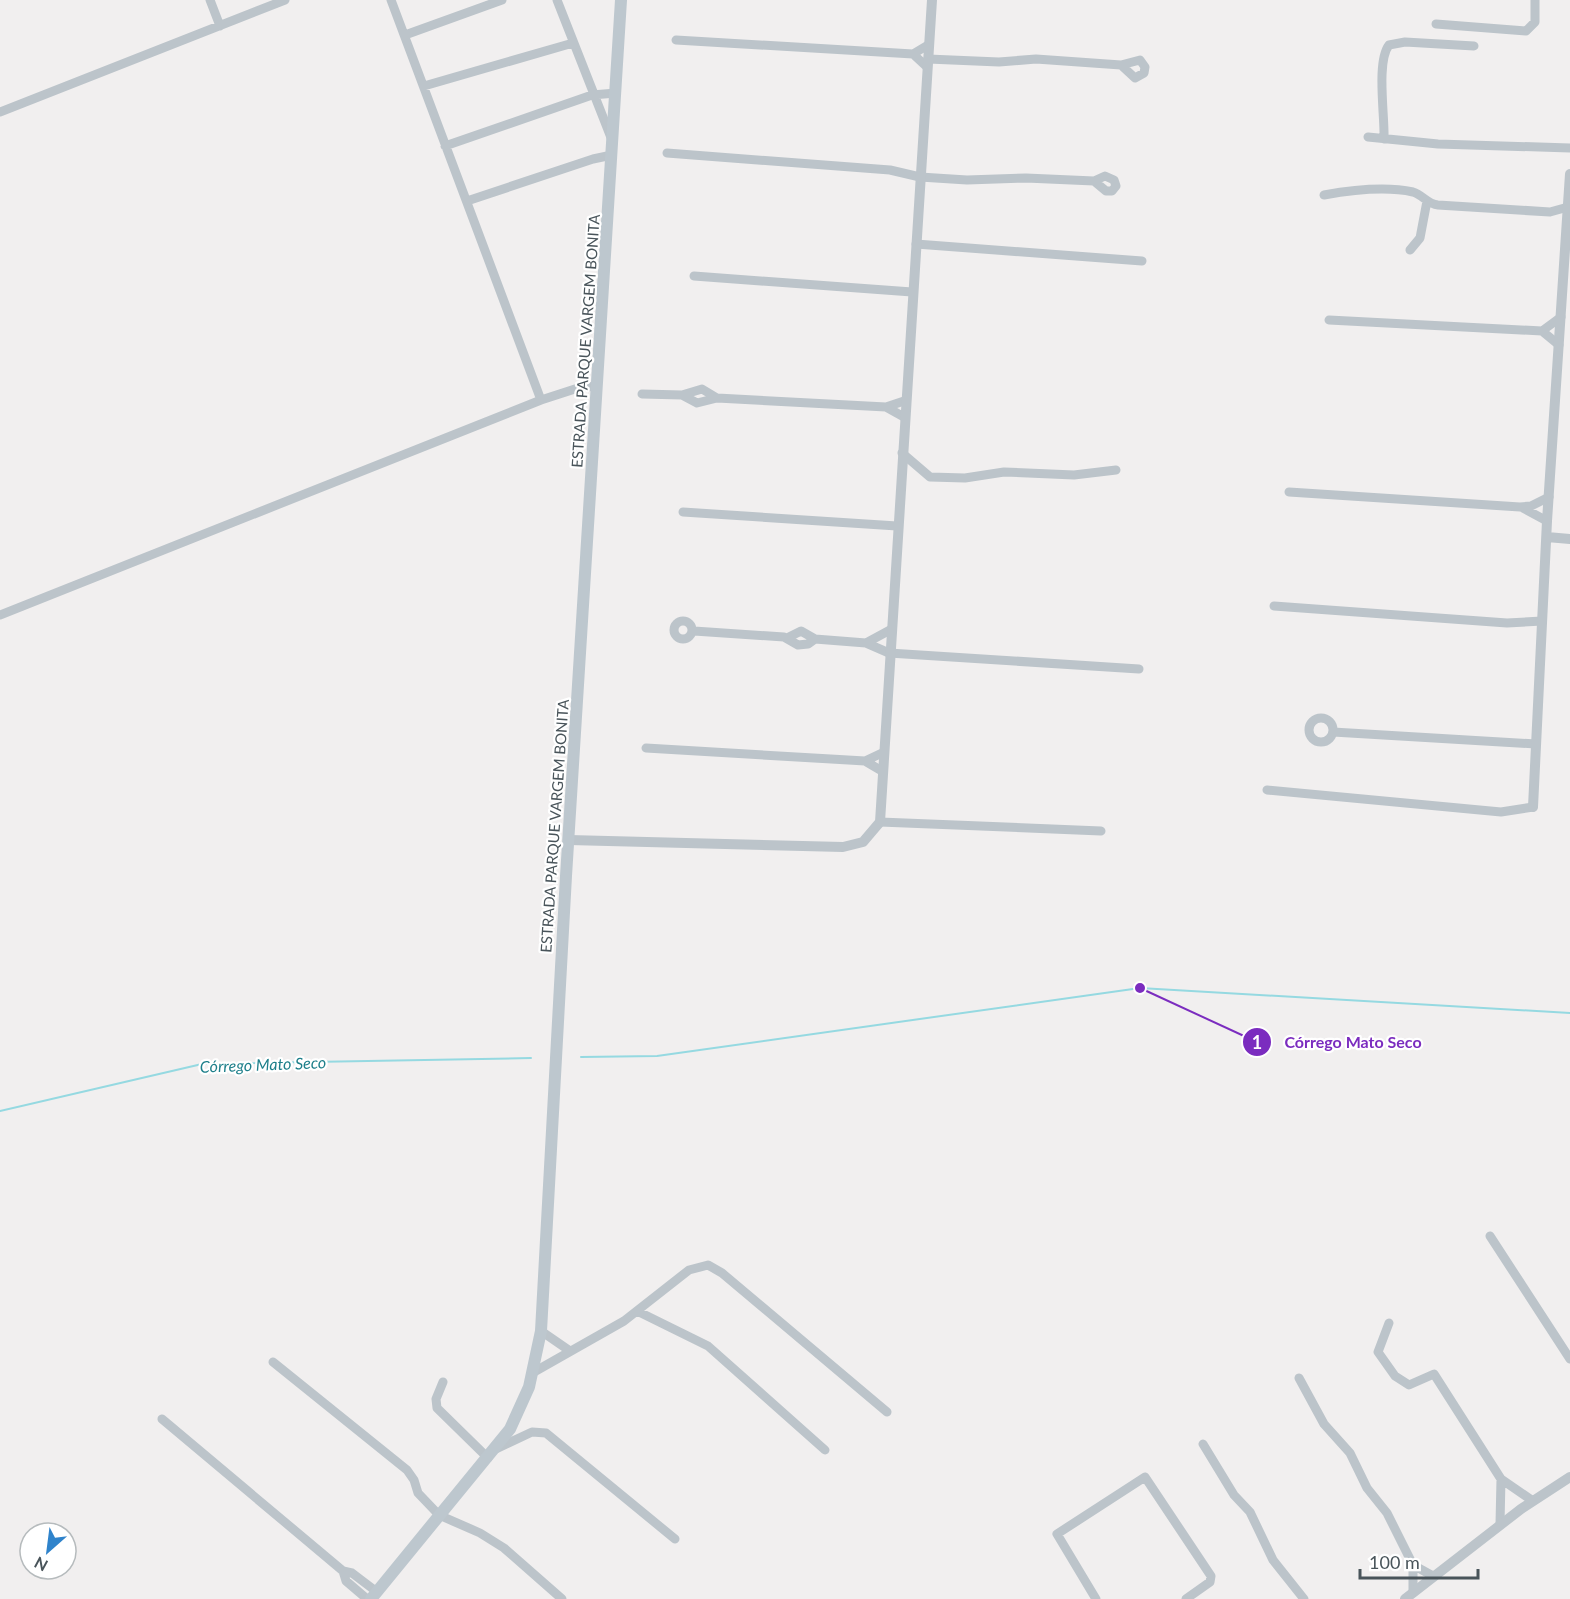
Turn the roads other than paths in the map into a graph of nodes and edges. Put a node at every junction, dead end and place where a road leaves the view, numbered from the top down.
1 (210, 0) edge
2 (285, 0) edge
3 (392, 0) edge
4 (502, 0) edge
5 (557, 0) edge
6 (621, 0) edge
7 (932, 0) edge
8 (1534, 0) edge
9 (1436, 24) dead end
10 (220, 26) junction
11 (405, 35) junction
12 (676, 39) dead end
13 (573, 43) junction
14 (928, 45) junction
15 (1474, 46) dead end
16 (913, 54) junction
17 (927, 63) junction
18 (1121, 65) dead end
19 (424, 86) junction
20 (616, 93) junction
21 (592, 95) junction
22 (0, 112) edge
23 (1368, 137) dead end
24 (1384, 139) junction
25 (445, 146) junction
26 (1570, 148) edge
27 (613, 149) junction
28 (667, 153) dead end
29 (1570, 174) edge
30 (920, 177) junction
31 (1094, 181) dead end
32 (1324, 195) dead end
33 (467, 201) junction
34 (1427, 201) junction
35 (1568, 207) junction
36 (1550, 212) junction
37 (1566, 222) junction
38 (916, 244) junction
39 (1410, 250) dead end
40 (1142, 261) dead end
41 (694, 276) dead end
42 (912, 292) junction
43 (1561, 317) junction
44 (1329, 320) dead end
45 (1542, 331) junction
46 (1559, 345) junction
47 (596, 386) junction
48 (642, 394) dead end
49 (682, 395) junction
50 (717, 398) junction
51 (541, 400) junction
52 (904, 401) junction
53 (886, 407) junction
54 (904, 417) junction
55 (902, 453) junction
56 (1116, 470) dead end
57 (920, 471) junction
58 (901, 478) junction
59 (1288, 492) dead end
60 (1549, 497) junction
61 (1520, 507) junction
62 (683, 512) dead end
63 (1547, 521) junction
64 (897, 526) junction
65 (1547, 537) junction
66 (1570, 539) edge
67 (1274, 606) dead end
68 (0, 615) edge
69 (1542, 621) junction
70 (890, 630) junction
71 (694, 631) dead end
72 (787, 638) junction
73 (815, 639) junction
74 (866, 643) junction
75 (889, 653) junction
76 (1139, 669) dead end
77 (1333, 732) dead end
78 (1536, 744) junction
79 (646, 748) dead end
80 (882, 753) junction
81 (865, 761) junction
82 (882, 771) junction
83 (1267, 790) dead end
84 (1533, 807) joint
85 (880, 822) junction
86 (1101, 831) dead end
87 (569, 840) junction
88 (1490, 1236) dead end
89 (637, 1311) junction
90 (1389, 1323) dead end
91 (541, 1331) junction
92 (570, 1351) junction
93 (1570, 1359) edge
94 (273, 1362) dead end
95 (534, 1372) junction
96 (1299, 1378) dead end
97 (443, 1382) dead end
98 (887, 1412) dead end
99 (162, 1419) dead end
100 (1203, 1444) dead end
101 (825, 1450) dead end
102 (492, 1454) junction
103 (1570, 1477) edge
104 (1501, 1479) junction
105 (1533, 1501) junction
106 (439, 1515) junction
107 (1500, 1524) junction
108 (675, 1539) dead end
109 (1413, 1564) junction
110 (1433, 1576) junction
111 (372, 1597) edge
112 (1409, 1597) edge
113 (562, 1599) edge
114 (1096, 1599) edge
115 (1186, 1599) edge
116 (1304, 1599) edge

1 - 10 street
2 - 10 street
3 - 11 street
4 - 11 street
5 - 13 street
6 - 20 main road, ESTRADA PARQUE VARGEM BONITA
7 - 14 street
8 - 9 street
10 - 22 street
11 - 19 street
12 - 16 street
13 - 19 street
13 - 21 street
14 - 16 street
14 - 17 street
15 - 24 street
16 - 17 street
17 - 18 street
17 - 30 street
19 - 25 street
20 - 21 street
20 - 27 main road, ESTRADA PARQUE VARGEM BONITA
21 - 25 street
21 - 27 street
23 - 24 street
24 - 26 street
25 - 33 street
27 - 33 street
27 - 47 main road, ESTRADA PARQUE VARGEM BONITA
28 - 30 street
29 - 35 street
30 - 31 street
30 - 38 street
32 - 34 street
33 - 51 street
34 - 36 street
34 - 39 street
35 - 36 street
35 - 37 street
36 - 37 street
37 - 43 street
38 - 40 street
38 - 42 street
41 - 42 street
42 - 52 street
43 - 45 street
43 - 46 street
44 - 45 street
45 - 46 street
46 - 60 street
47 - 51 street
47 - 87 main road, ESTRADA PARQUE VARGEM BONITA
48 - 49 street
49 - 50 street
49 - 50 street
50 - 53 street
51 - 68 street
52 - 53 street
52 - 54 street
53 - 54 street
54 - 55 street
55 - 57 street
55 - 58 street
56 - 57 street
57 - 58 street
58 - 64 street
59 - 61 street
60 - 61 street
60 - 63 street
61 - 63 street
62 - 64 street
63 - 65 street
64 - 70 street
65 - 66 street
65 - 69 street
67 - 69 street
69 - 78 street
70 - 74 street
70 - 75 street
71 - 72 street
72 - 73 street
72 - 73 street
73 - 74 street
74 - 75 street
75 - 76 street
75 - 80 street
77 - 78 street
78 - 84 street
79 - 81 street
80 - 81 street
80 - 82 street
81 - 82 street
82 - 85 street
83 - 84 street
85 - 86 street
85 - 87 street
87 - 91 main road, ESTRADA PARQUE VARGEM BONITA
88 - 93 street
89 - 92 street
89 - 98 street
89 - 101 street
90 - 104 street
91 - 92 street
91 - 95 main road, ESTRADA PARQUE VARGEM BONITA
92 - 95 street
94 - 106 street
95 - 102 main road, ESTRADA PARQUE VARGEM BONITA
96 - 109 street
97 - 102 street
99 - 111 street
100 - 116 street
102 - 106 main road, ESTRADA PARQUE VARGEM BONITA
102 - 108 street
103 - 105 street
104 - 105 street
104 - 107 street
105 - 107 street
106 - 111 main road, ESTRADA PARQUE VARGEM BONITA
106 - 113 street
107 - 110 street
109 - 110 street
109 - 112 street
110 - 112 street
114 - 115 street

